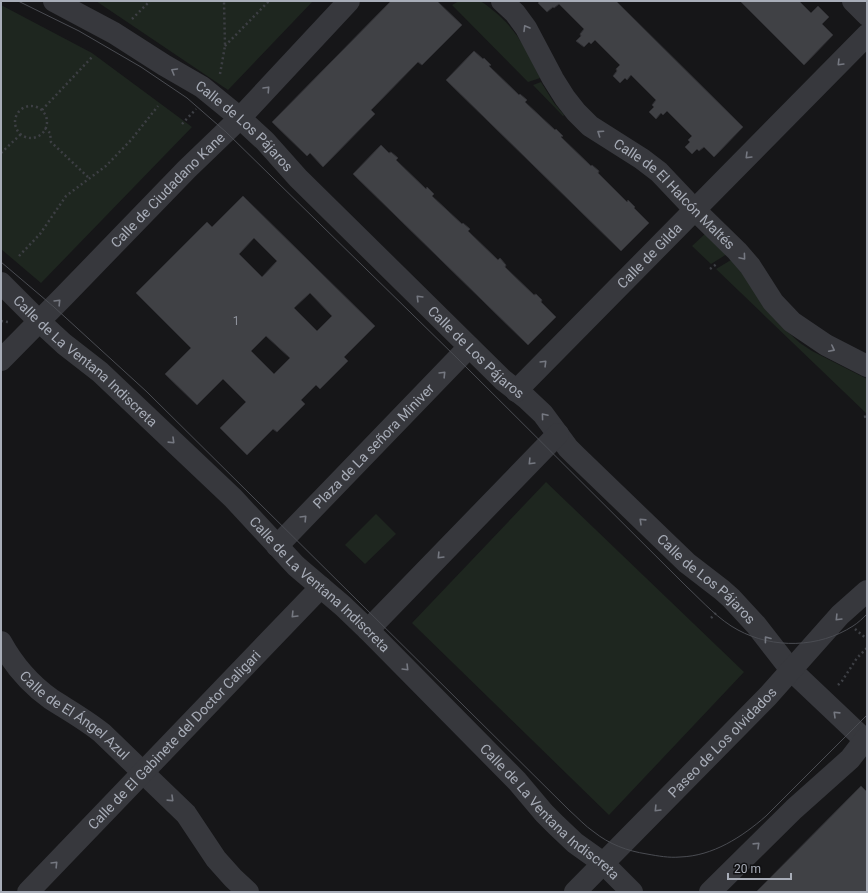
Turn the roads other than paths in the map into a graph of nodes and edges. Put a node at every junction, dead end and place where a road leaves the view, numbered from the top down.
1 (54, 1) edge
2 (349, 1) edge
3 (502, 1) edge
4 (853, 1) edge
5 (867, 15) edge
6 (867, 35) edge
7 (240, 118) junction
8 (695, 210) junction
9 (1, 283) edge
10 (39, 321) junction
11 (469, 347) junction
12 (1, 360) edge
13 (867, 366) edge
14 (516, 391) junction
15 (558, 434) junction
16 (277, 546) junction
17 (321, 587) junction
18 (867, 591) edge
19 (368, 630) junction
20 (1, 642) edge
21 (791, 670) junction
22 (866, 740) edge
23 (142, 772) junction
24 (603, 863) junction
25 (28, 892) edge
26 (248, 892) edge
27 (575, 892) edge
28 (632, 892) edge
29 (710, 892) edge

7 -> 1 street, Calle de Los Pájaros
7 -> 2 street, Calle de Ciudadano Kane
8 -> 3 street, Calle de El Halcón Maltés
4 - 5 street
6 -> 8 street, Calle de Gilda
10 -> 7 street, Calle de Ciudadano Kane
11 -> 7 street, Calle de Los Pájaros
8 -> 13 street, Calle de El Halcón Maltés
14 -> 8 street, Calle de Gilda
9 - 10 street, Calle de La Ventana Indiscreta
10 - 12 street, Calle de Ciudadano Kane
10 -> 16 street, Calle de La Ventana Indiscreta
11 - 14 street, Calle de Los Pájaros
16 -> 11 street, Plaza de La señora Miniver
15 -> 14 street, Calle de Los Pájaros
15 -> 19 street
21 -> 15 street, Calle de Los Pájaros
16 - 17 street, Calle de La Ventana Indiscreta
17 - 19 street, Calle de La Ventana Indiscreta
17 -> 23 street, Calle de El Gabinete del Doctor Caligari
18 -> 21 street, Paseo de Los olvidados
19 -> 24 street, Calle de La Ventana Indiscreta
20 - 23 street, Calle de El Ángel Azul
22 -> 21 street, Calle de Los Pájaros
21 -> 24 street, Paseo de Los olvidados
29 -> 22 street
25 -> 23 street, Calle de El Gabinete del Doctor Caligari
23 -> 26 street, Calle de El Ángel Azul
24 - 27 street, Paseo de Los olvidados
24 - 28 street, Calle de La Ventana Indiscreta

